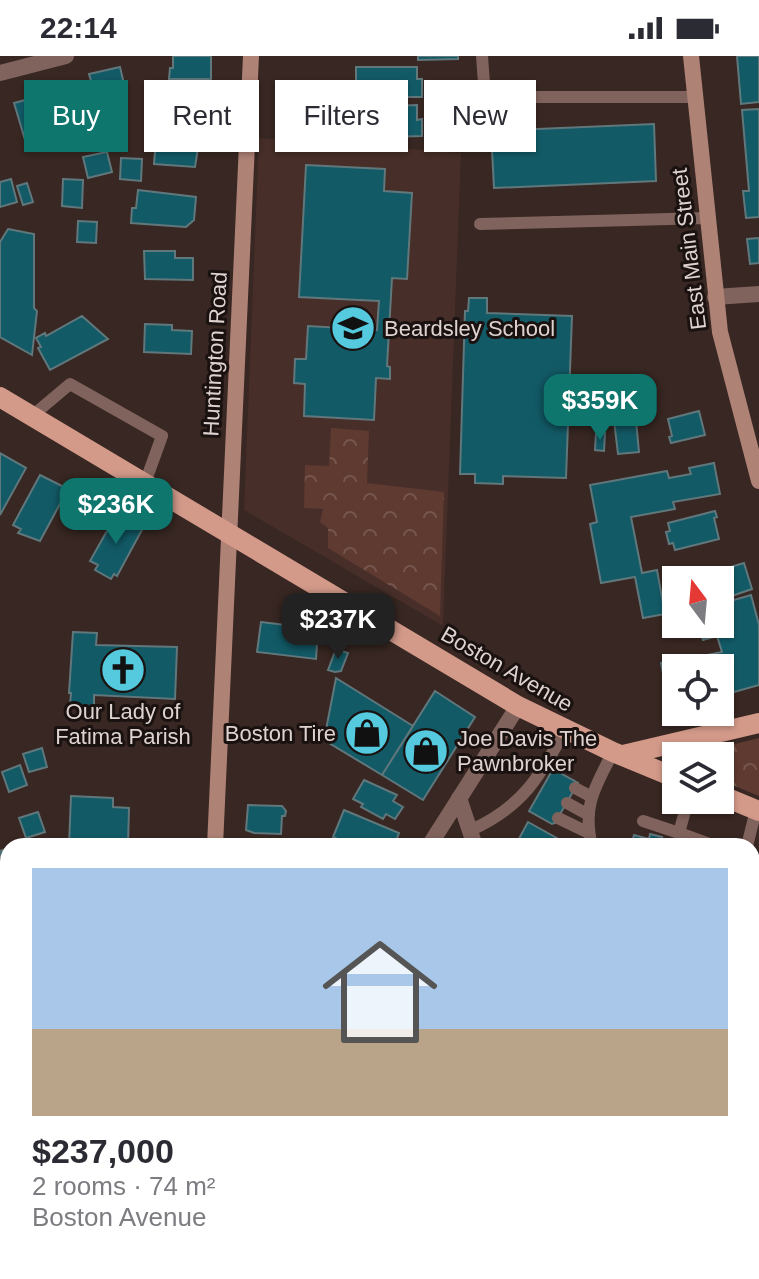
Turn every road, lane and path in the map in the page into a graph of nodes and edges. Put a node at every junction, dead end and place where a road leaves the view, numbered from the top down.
1 (66, 56) edge
2 (251, 56) edge
3 (482, 56) edge
4 (691, 56) edge
5 (0, 73) edge
6 (695, 97) junction
7 (707, 218) junction
8 (480, 224) dead end
9 (759, 294) edge
10 (715, 297) junction
11 (0, 397) edge
12 (32, 416) junction
13 (759, 481) edge
14 (145, 483) junction
15 (229, 532) junction
16 (518, 706) junction
17 (759, 723) edge
18 (565, 730) junction
19 (618, 754) junction
20 (662, 772) edge
21 (575, 788) dead end
22 (590, 796) junction
23 (459, 798) junction
24 (734, 801) edge
25 (567, 803) dead end
26 (758, 810) edge
27 (587, 814) junction
28 (684, 814) edge
29 (558, 818) dead end
30 (643, 821) dead end
31 (587, 832) junction
32 (679, 833) junction
33 (215, 838) edge
34 (434, 838) edge
35 (473, 838) edge
36 (589, 838) edge
37 (693, 838) edge
38 (749, 838) edge

1 - 5 street
2 - 15 main road, Huntington Road
3 - 6 lane
4 - 6 main road, East Main Street
6 - 7 main road, East Main Street
7 - 8 lane
7 - 10 main road, East Main Street
9 - 10 street
10 - 13 main road, East Main Street
11 - 12 main road, Boston Avenue
12 - 14 main road, Boston Avenue
12 - 14 lane
14 - 15 main road, Boston Avenue
15 - 16 main road, Boston Avenue
15 - 33 main road, Huntington Road
16 - 18 main road, Boston Avenue
16 - 23 street
17 - 19 main road
18 - 19 main road, Boston Avenue
18 - 35 lane
19 - 20 main road, Boston Avenue
19 - 22 lane
21 - 22 lane
22 - 27 lane
23 - 34 street
23 - 35 street
24 - 26 main road
25 - 27 lane
26 - 38 lane
27 - 31 lane
28 - 32 lane
29 - 31 lane
30 - 32 lane
31 - 36 lane
32 - 37 lane

